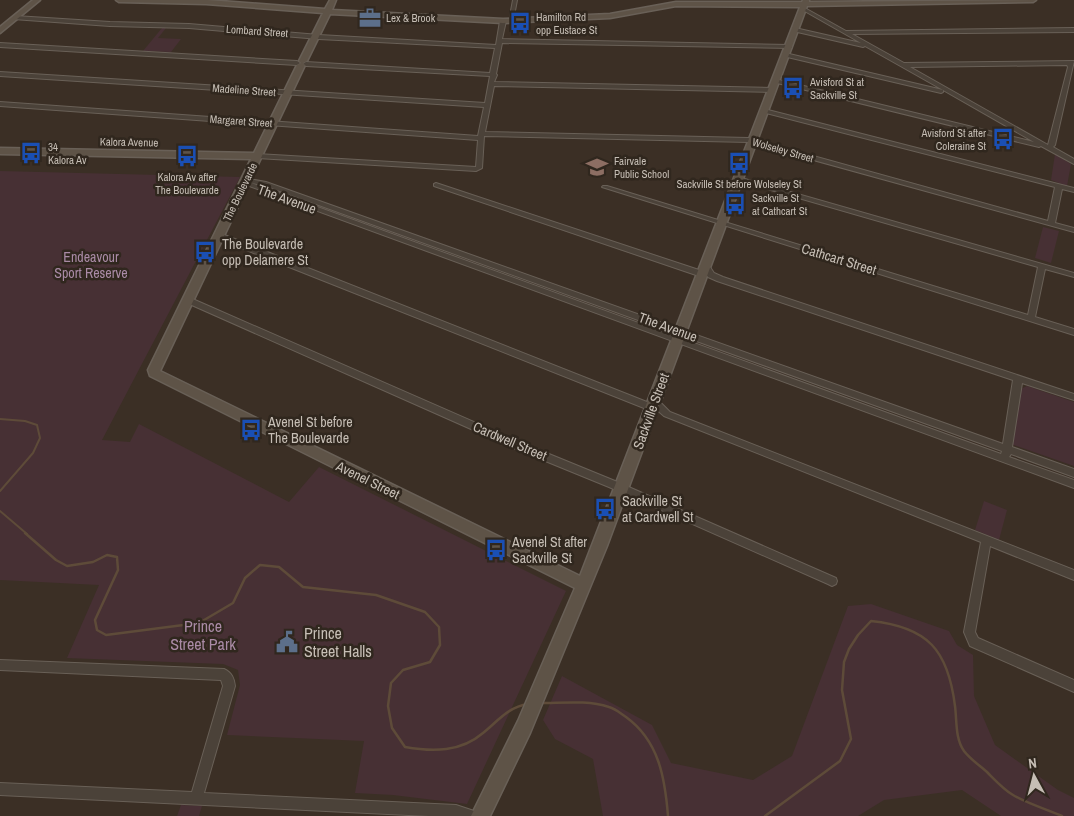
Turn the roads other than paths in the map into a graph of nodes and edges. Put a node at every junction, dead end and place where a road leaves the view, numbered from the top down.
1 (37, 0) edge
2 (119, 0) edge
3 (333, 0) edge
4 (515, 0) edge
5 (1001, 0) edge
6 (1033, 0) edge
7 (804, 6) edge
8 (327, 11) junction
9 (15, 18) junction
10 (516, 19) junction
11 (504, 21) junction
12 (795, 30) junction
13 (1074, 30) edge
14 (0, 31) edge
15 (845, 32) junction
16 (315, 36) junction
17 (499, 44) junction
18 (867, 44) junction
19 (0, 45) edge
20 (787, 51) junction
21 (302, 63) junction
22 (1072, 63) edge
23 (904, 65) junction
24 (0, 74) edge
25 (494, 75) junction
26 (492, 84) junction
27 (773, 86) junction
28 (288, 93) junction
29 (950, 93) junction
30 (0, 104) edge
31 (487, 105) junction
32 (764, 111) junction
33 (273, 123) junction
34 (482, 136) junction
35 (752, 142) junction
36 (1049, 147) junction
37 (0, 151) edge
38 (257, 156) junction
39 (1074, 162) edge
40 (476, 169) joint
41 (738, 179) junction
42 (244, 183) junction
43 (436, 185) dead end
44 (604, 186) dead end
45 (1059, 186) junction
46 (1074, 190) edge
47 (721, 223) junction
48 (1052, 224) junction
49 (1074, 230) edge
50 (219, 236) junction
51 (1042, 266) junction
52 (702, 274) junction
53 (1074, 275) edge
54 (720, 279) junction
55 (188, 300) junction
56 (1031, 318) junction
57 (1074, 332) edge
58 (679, 336) junction
59 (154, 373) joint
60 (1018, 378) junction
61 (1074, 397) edge
62 (651, 409) junction
63 (667, 414) junction
64 (1007, 449) junction
65 (1005, 459) junction
66 (1074, 473) edge
67 (1074, 484) edge
68 (622, 489) junction
69 (986, 540) junction
70 (1074, 575) edge
71 (832, 581) dead end
72 (584, 585) junction
73 (0, 665) edge
74 (228, 679) joint
75 (1074, 686) edge
76 (0, 789) edge
77 (196, 798) junction
78 (473, 816) edge
79 (480, 816) edge

1 - 9 main road
2 - 8 main road
3 - 8 main road, The Boulevarde
4 - 10 street
5 - 6 main road
5 - 7 main road
7 - 10 main road
7 - 12 main road, Sackville Street
7 - 15 street
8 - 11 main road
8 - 16 main road, The Boulevarde
9 - 14 main road
9 - 16 street, Lombard Street
10 - 11 main road
11 - 17 street
12 - 18 street
12 - 20 main road, Sackville Street
13 - 15 street
15 - 18 street
16 - 17 street, Lombard Street
16 - 21 main road, The Boulevarde
17 - 20 street, Lombard Street
17 - 25 street
18 - 23 street
19 - 21 street
20 - 27 main road, Sackville Street
20 - 29 street, Lombard Street
21 - 25 street
21 - 28 main road, The Boulevarde
22 - 23 street
22 - 36 street
23 - 29 street
24 - 28 street, Madeline Street
25 - 26 street
26 - 27 street
26 - 31 street
27 - 32 main road, Sackville Street
27 - 36 street
28 - 31 street, Madeline Street
28 - 33 main road, The Boulevarde
29 - 36 street
30 - 33 street, Margaret Street
31 - 34 street
32 - 35 main road, Sackville Street
32 - 45 street
33 - 34 street, Margaret Street
33 - 38 main road, The Boulevarde
34 - 35 street, Wolseley Street
34 - 40 street
35 - 41 main road, Sackville Street
35 - 48 street, Wolseley Street
36 - 39 street
37 - 38 main road, Kalora Avenue
38 - 40 street
38 - 42 main road, The Boulevarde
41 - 47 main road, Sackville Street
41 - 51 street
42 - 50 main road, The Boulevarde
42 - 58 street, The Avenue
43 - 52 street
44 - 47 street, Cathcart Street
45 - 46 street
45 - 48 street
47 - 52 main road, Sackville Street
47 - 56 street, Cathcart Street
48 - 49 street, Wolseley Street
50 - 55 main road, The Boulevarde
50 - 62 street
51 - 53 street
51 - 56 street
52 - 54 street
52 - 54 street
52 - 58 main road, Sackville Street
54 - 60 street
55 - 59 main road, The Boulevarde
55 - 68 street, Cardwell Street
56 - 57 street, Cathcart Street
58 - 62 main road, Sackville Street
58 - 64 street, The Avenue
58 - 65 street, The Avenue
59 - 72 main road, Avenel Street
60 - 61 street
60 - 64 street
62 - 63 street
62 - 63 street
62 - 68 main road, Sackville Street
63 - 69 street
64 - 65 street
64 - 66 street, The Avenue
65 - 67 street, The Avenue
68 - 71 street, Cardwell Street
68 - 72 main road, Sackville Street
69 - 70 street
69 - 75 street
72 - 79 main road, Sackville Street
73 - 74 street
74 - 77 street
76 - 77 street
77 - 78 street

